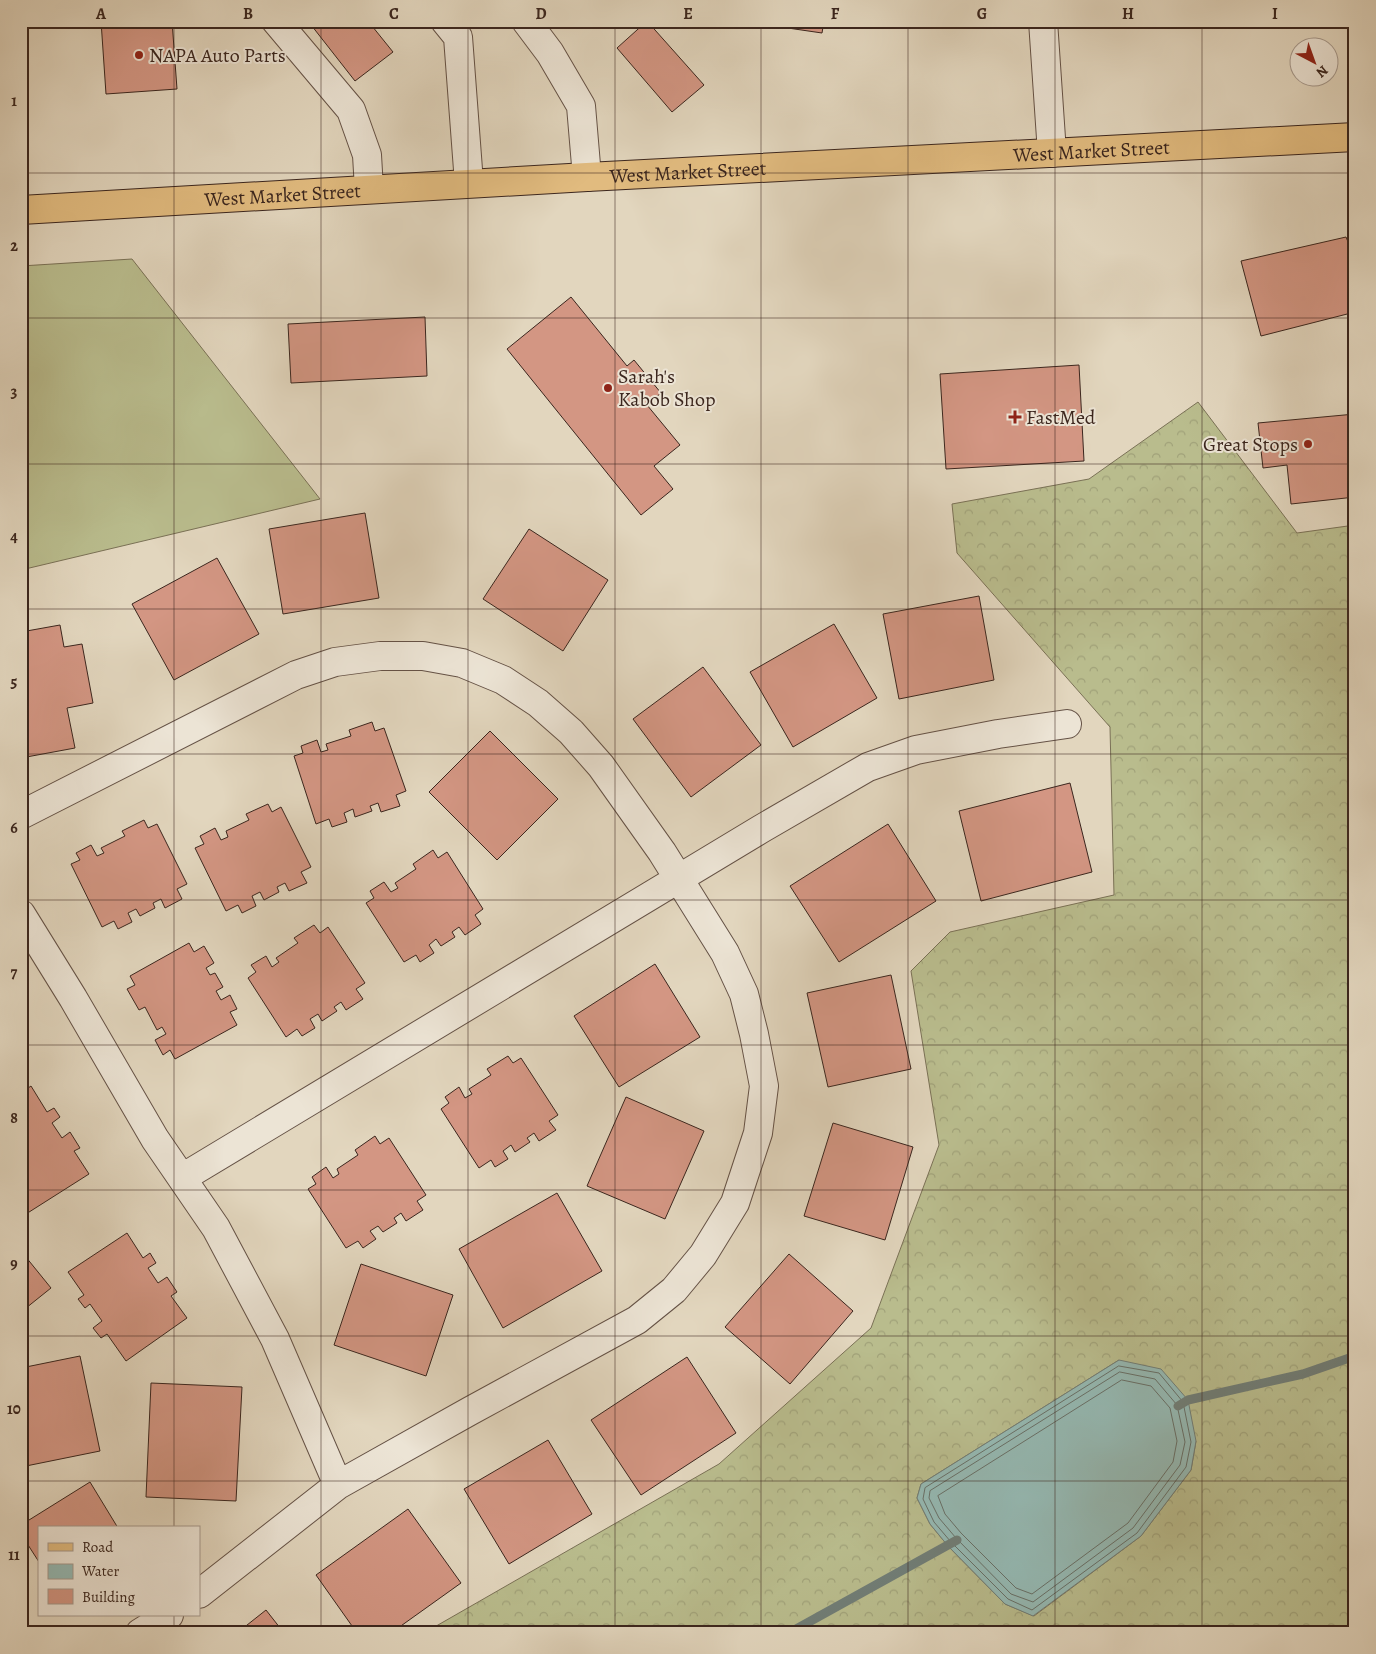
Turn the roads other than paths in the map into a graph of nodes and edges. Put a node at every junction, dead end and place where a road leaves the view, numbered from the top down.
1 (276, 21) edge
2 (445, 21) edge
3 (526, 21) edge
4 (1043, 21) edge
5 (1355, 137) edge
6 (1052, 153) junction
7 (587, 176) junction
8 (468, 183) junction
9 (369, 190) junction
10 (21, 210) edge
11 (1067, 724) dead end
12 (21, 815) edge
13 (678, 878) junction
14 (21, 914) edge
15 (182, 1178) junction
16 (338, 1485) junction
17 (200, 1593) edge
18 (167, 1616) edge
19 (140, 1633) edge

1 - 9 street
2 - 8 street
3 - 7 street
4 - 6 street
5 - 6 main road, West Market Street
6 - 7 main road, West Market Street
7 - 8 main road, West Market Street
8 - 9 main road, West Market Street
9 - 10 main road, West Market Street
11 - 13 street
12 - 13 street
13 - 15 street
13 - 16 street
14 - 15 street
15 - 16 street
16 - 17 street
18 - 19 street

